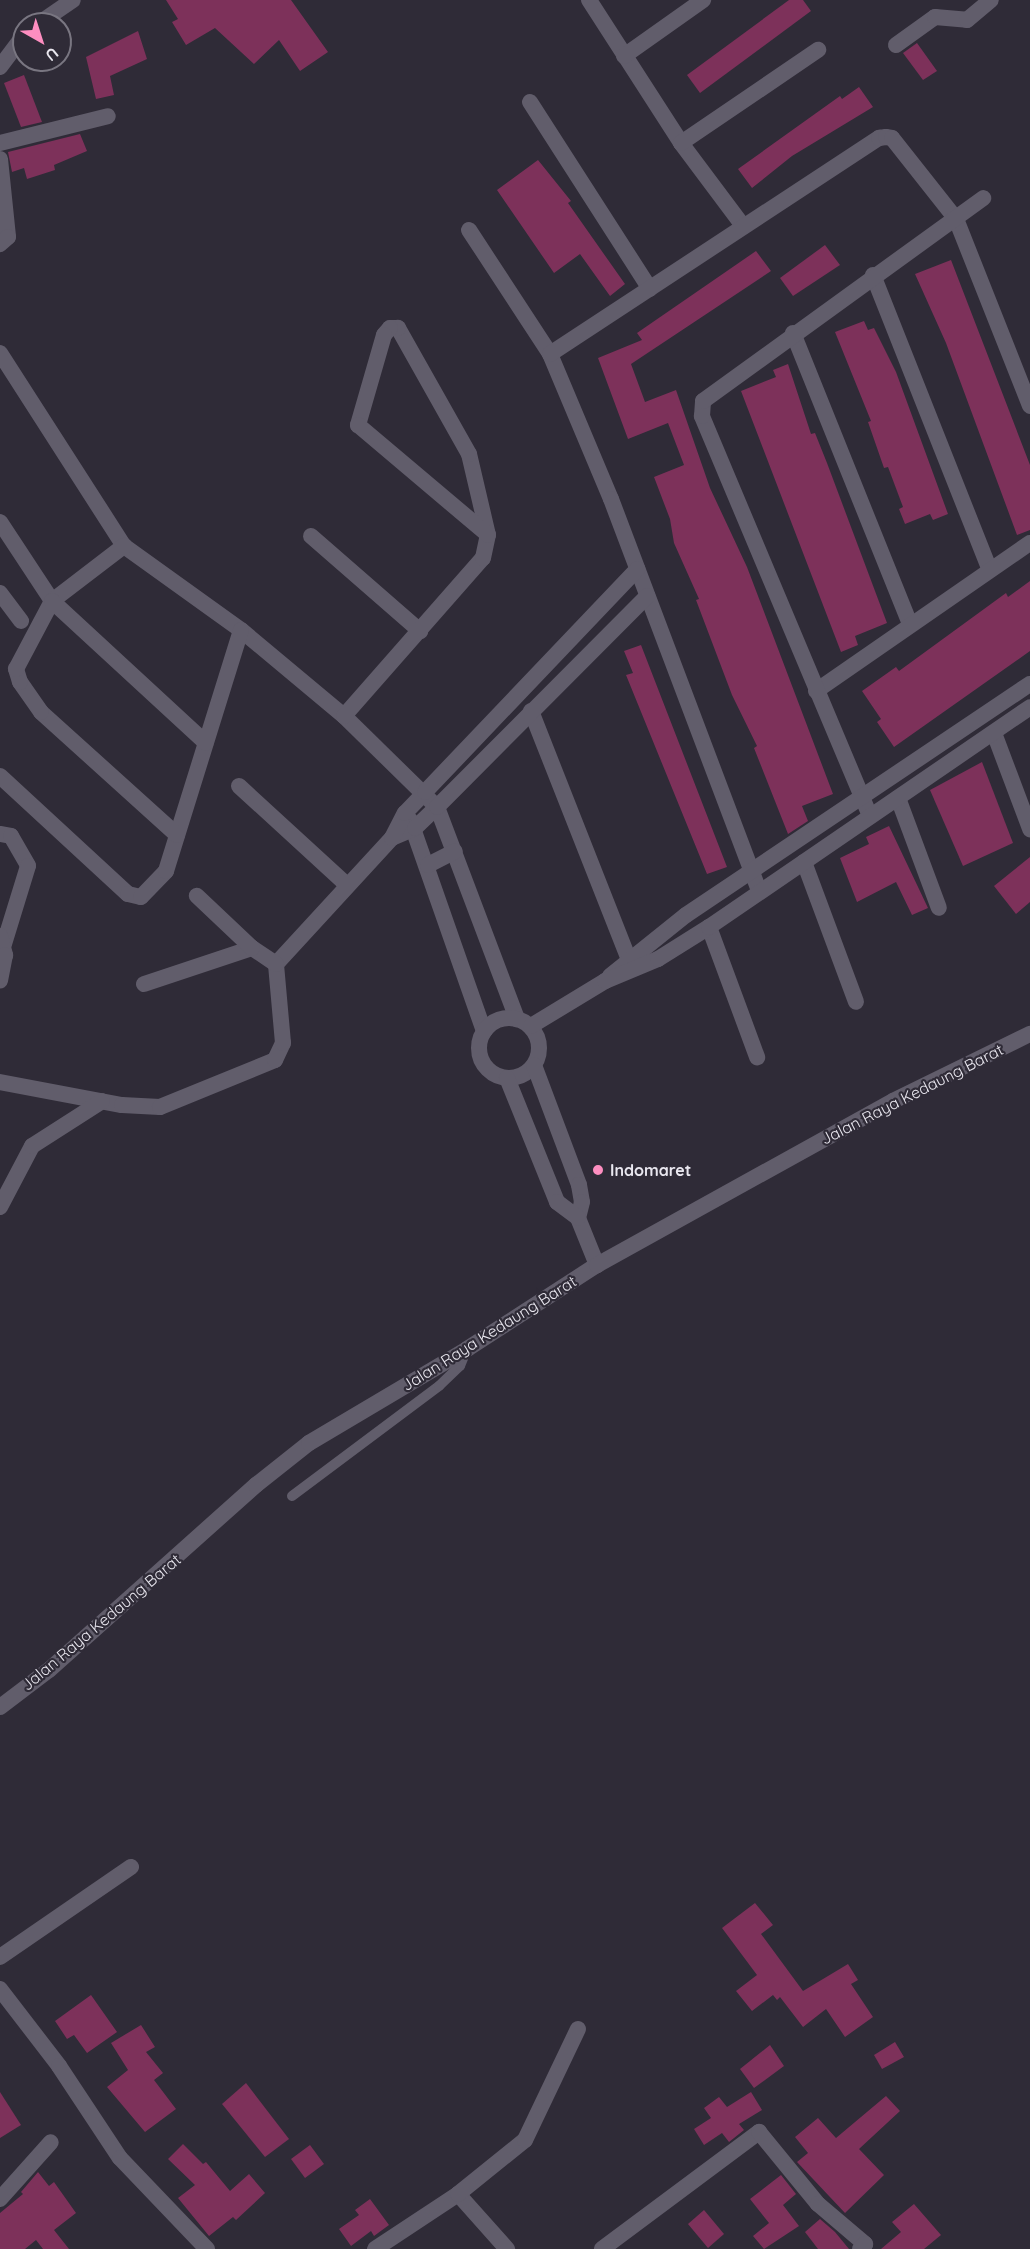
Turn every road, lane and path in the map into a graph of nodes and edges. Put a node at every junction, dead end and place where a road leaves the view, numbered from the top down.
1 (73, 0) edge
2 (589, 0) edge
3 (703, 0) edge
4 (991, 0) edge
5 (56, 12) edge
6 (896, 45) dead end
7 (818, 50) dead end
8 (12, 51) edge
9 (624, 56) junction
10 (0, 67) edge
11 (530, 102) dead end
12 (108, 116) dead end
13 (681, 142) junction
14 (0, 143) edge
15 (0, 159) edge
16 (983, 198) dead end
17 (956, 219) junction
18 (743, 226) junction
19 (469, 230) dead end
20 (0, 244) edge
21 (873, 275) junction
22 (650, 289) junction
23 (793, 333) junction
24 (0, 353) edge
25 (550, 354) junction
26 (1028, 397) edge
27 (0, 522) edge
28 (488, 535) junction
29 (311, 536) dead end
30 (1030, 543) edge
31 (124, 546) junction
32 (637, 569) junction
33 (990, 570) junction
34 (0, 594) edge
35 (647, 596) junction
36 (52, 601) junction
37 (21, 621) dead end
38 (910, 624) junction
39 (241, 630) junction
40 (420, 631) junction
41 (1030, 684) edge
42 (816, 691) junction
43 (1030, 707) edge
44 (531, 711) junction
45 (344, 716) junction
46 (994, 733) junction
47 (206, 743) junction
48 (0, 777) edge
49 (239, 786) dead end
50 (424, 792) junction
51 (898, 798) junction
52 (861, 800) junction
53 (438, 807) junction
54 (405, 813) junction
55 (870, 816) junction
56 (415, 828) junction
57 (1030, 829) edge
58 (0, 834) edge
59 (177, 835) junction
60 (392, 838) junction
61 (455, 851) junction
62 (804, 862) junction
63 (428, 866) junction
64 (750, 872) junction
65 (347, 885) junction
66 (759, 890) junction
67 (198, 896) dead end
68 (939, 908) dead end
69 (709, 927) junction
70 (2, 940) edge
71 (252, 948) junction
72 (276, 964) junction
73 (631, 965) junction
74 (0, 981) edge
75 (144, 984) dead end
76 (856, 1002) dead end
77 (524, 1022) junction
78 (484, 1031) junction
79 (1030, 1034) edge
80 (757, 1058) dead end
81 (534, 1065) junction
82 (507, 1078) junction
83 (0, 1082) edge
84 (102, 1101) junction
85 (0, 1207) edge
86 (578, 1218) junction
87 (597, 1265) junction
88 (467, 1349) junction
89 (292, 1496) dead end
90 (0, 1707) edge
91 (131, 1868) dead end
92 (0, 1957) edge
93 (0, 1989) edge
94 (578, 2029) dead end
95 (51, 2142) dead end
96 (458, 2194) junction
97 (0, 2199) edge
98 (207, 2249) edge
99 (375, 2249) edge
100 (507, 2249) edge
101 (602, 2249) edge
102 (860, 2249) edge

1 - 5 street
2 - 9 street
3 - 9 street
4 - 6 street
7 - 13 street
8 - 10 street
9 - 13 street
11 - 22 street
12 - 14 street
13 - 18 street
15 - 20 street
16 - 17 street
17 - 18 street
17 - 21 street
17 - 26 street
18 - 22 street
19 - 25 street
21 - 23 street
21 - 33 street
22 - 25 street
23 - 38 street
23 - 42 street
24 - 31 street
25 - 32 street
27 - 36 street
28 - 28 street
28 - 40 street
29 - 40 street
30 - 33 street
31 - 36 street
31 - 39 street
32 - 35 street
32 - 50 street
33 - 38 street
34 - 37 street
35 - 44 street
35 - 64 street
36 - 47 street
36 - 59 street
38 - 42 street
39 - 45 street
39 - 47 street
40 - 45 street
41 - 52 street
42 - 52 street
43 - 46 street
44 - 53 street
44 - 73 street
45 - 50 street
46 - 51 street
46 - 57 street
47 - 59 street
48 - 59 street
49 - 65 street
50 - 53 street
50 - 54 street
51 - 55 street
51 - 68 street
52 - 55 street
52 - 64 street
53 - 56 street
53 - 61 street
54 - 56 street
54 - 60 street
55 - 62 street
56 - 60 street
56 - 63 street
58 - 70 street
60 - 65 street
61 - 63 street
61 - 77 street
62 - 66 street
62 - 76 street
63 - 78 street
64 - 66 street
64 - 73 street
65 - 72 street
66 - 69 street
67 - 71 street
69 - 73 street
69 - 80 street
70 - 74 street
71 - 72 street
71 - 75 street
72 - 84 street
73 - 77 street
77 - 78 street
77 - 81 street
78 - 82 street
79 - 87 street, Jalan Raya Kedaung Barat
81 - 82 street
81 - 86 street
82 - 86 street
83 - 84 street
84 - 85 street
86 - 87 street
87 - 88 street, Jalan Raya Kedaung Barat
88 - 89 lane
88 - 90 street, Jalan Raya Kedaung Barat
91 - 92 street
93 - 98 street
94 - 96 street
95 - 97 street
96 - 99 street
96 - 100 street
101 - 102 street

